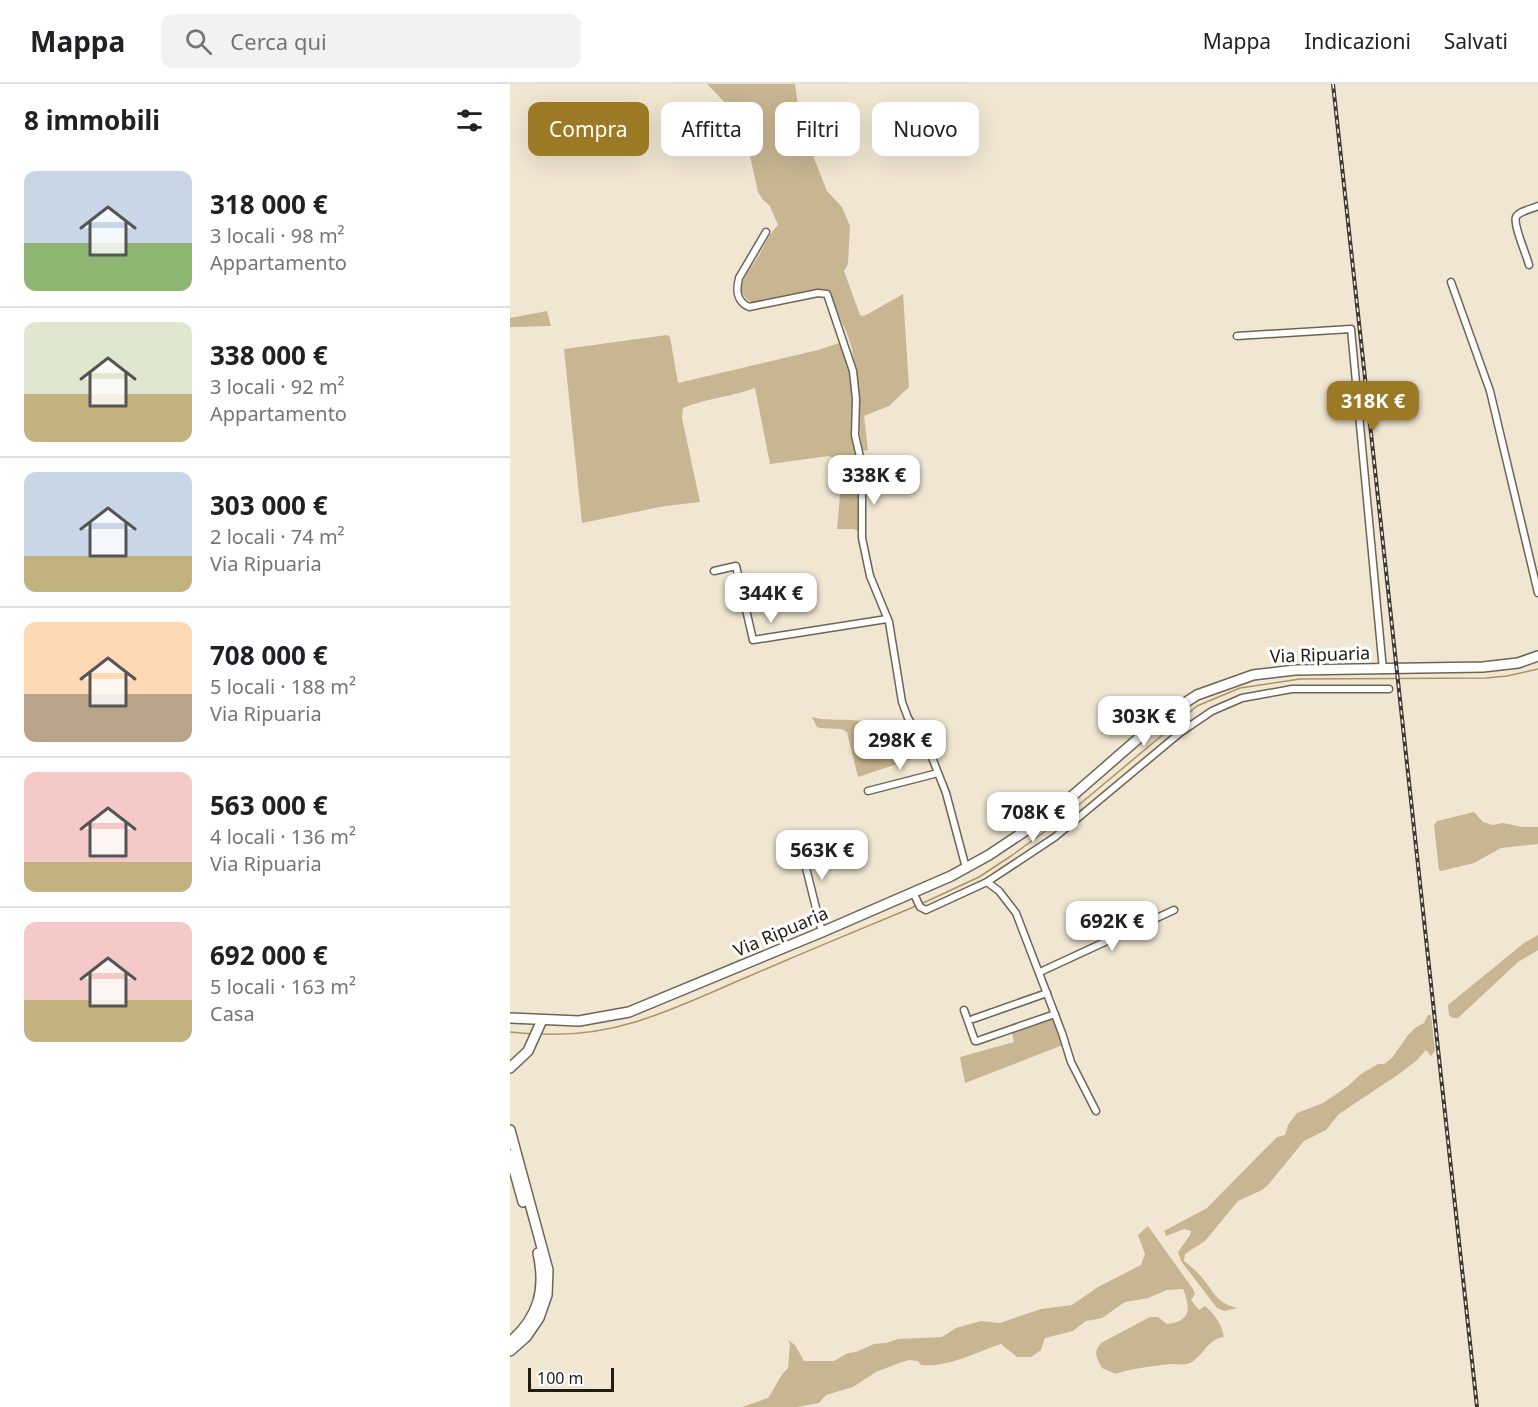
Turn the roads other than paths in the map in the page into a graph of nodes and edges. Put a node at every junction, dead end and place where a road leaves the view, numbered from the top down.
1 (1538, 206) edge
2 (766, 232) dead end
3 (1529, 265) dead end
4 (1450, 282) dead end
5 (1237, 336) dead end
6 (714, 571) dead end
7 (1538, 592) edge
8 (887, 619) junction
9 (1538, 656) edge
10 (1383, 670) junction
11 (1389, 689) dead end
12 (938, 773) junction
13 (868, 792) dead end
14 (798, 836) dead end
15 (966, 868) junction
16 (987, 882) junction
17 (915, 897) junction
18 (1174, 910) dead end
19 (822, 933) junction
20 (1040, 972) junction
21 (1047, 993) junction
22 (964, 1011) dead end
23 (1055, 1014) junction
24 (510, 1018) edge
25 (973, 1019) dead end
26 (540, 1023) junction
27 (510, 1068) edge
28 (1096, 1111) dead end
29 (510, 1130) edge
30 (510, 1155) edge
31 (510, 1342) edge
32 (510, 1351) edge

1 - 3 street
2 - 8 street
4 - 7 street
5 - 10 street
6 - 8 street
8 - 12 street
9 - 10 street, Via Ripuaria
10 - 15 street, Via Ripuaria
11 - 16 street
12 - 13 street
12 - 15 street
14 - 19 street
15 - 17 street, Via Ripuaria
16 - 17 street
16 - 20 street
17 - 19 street, Via Ripuaria
18 - 20 street
19 - 26 street, Via Ripuaria
20 - 21 street
21 - 23 street
21 - 25 street
22 - 23 street
23 - 28 street
24 - 26 street, Via Ripuaria
26 - 27 street
29 - 32 street
30 - 31 street

